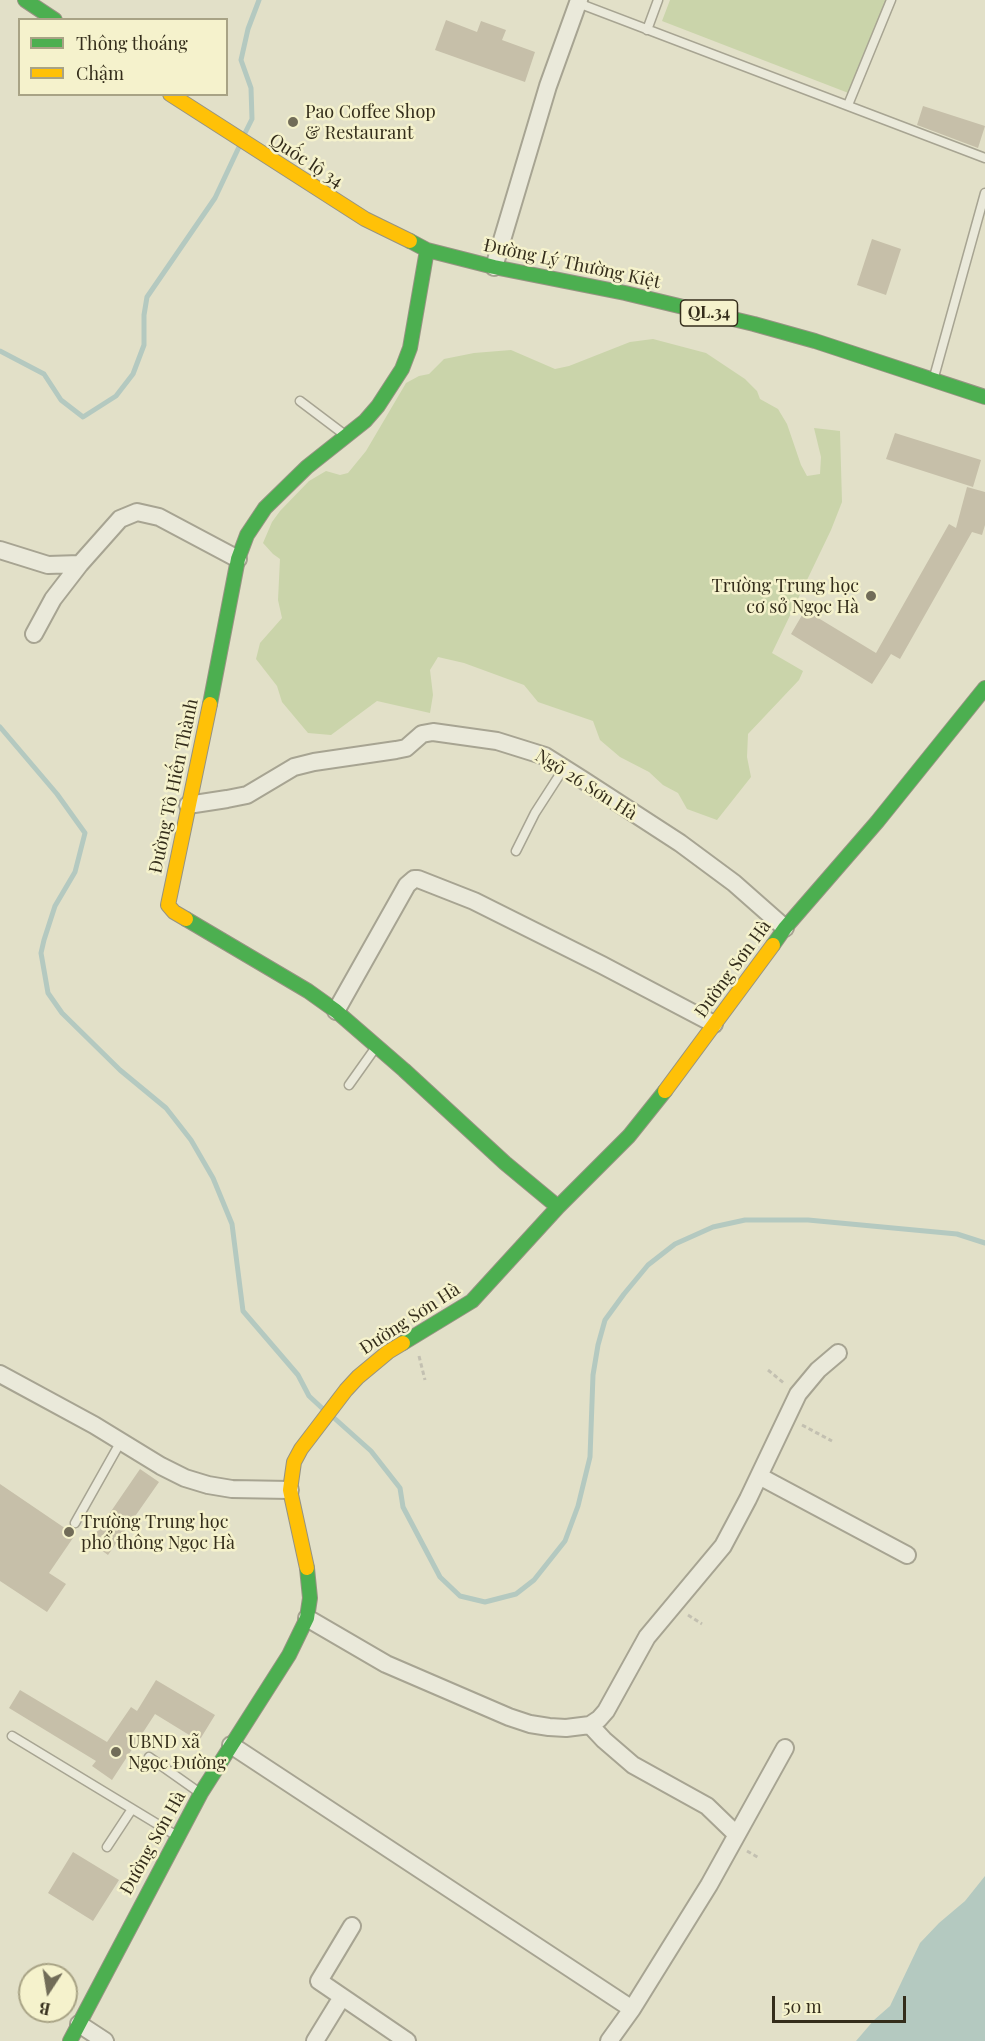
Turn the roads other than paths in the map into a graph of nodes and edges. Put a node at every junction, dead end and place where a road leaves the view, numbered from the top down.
1 (25, 0) edge
2 (658, 0) edge
3 (891, 0) edge
4 (579, 2) edge
5 (52, 18) edge
6 (647, 30) junction
7 (173, 96) edge
8 (848, 105) junction
9 (985, 158) edge
10 (985, 193) edge
11 (427, 250) junction
12 (494, 267) junction
13 (933, 380) junction
14 (985, 397) edge
15 (300, 401) dead end
16 (348, 437) junction
17 (0, 550) edge
18 (238, 559) junction
19 (80, 564) junction
20 (34, 634) dead end
21 (985, 688) edge
22 (564, 768) junction
23 (188, 805) junction
24 (516, 851) dead end
25 (785, 928) junction
26 (336, 1011) junction
27 (714, 1024) junction
28 (377, 1046) junction
29 (349, 1085) dead end
30 (558, 1207) junction
31 (838, 1353) dead end
32 (0, 1374) edge
33 (120, 1443) junction
34 (759, 1476) junction
35 (290, 1490) junction
36 (75, 1523) dead end
37 (907, 1555) dead end
38 (307, 1618) junction
39 (590, 1725) junction
40 (12, 1736) dead end
41 (231, 1745) junction
42 (785, 1748) dead end
43 (149, 1757) dead end
44 (201, 1794) junction
45 (132, 1809) junction
46 (736, 1834) junction
47 (177, 1836) junction
48 (107, 1847) dead end
49 (352, 1926) dead end
50 (342, 1997) junction
51 (632, 2008) junction
52 (79, 2024) junction
53 (70, 2041) edge
54 (105, 2041) edge
55 (315, 2041) edge
56 (407, 2041) edge
57 (609, 2041) edge

1 - 5 main road
2 - 6 lane
3 - 8 lane
4 - 6 lane
4 - 12 street
6 - 8 lane
7 - 11 main road, Quốc lộ 34 / QL.34
8 - 9 lane
10 - 13 lane
11 - 12 main road, Đường Lý Thường Kiệt / QL.34
11 - 16 main road, Đường Tô Hiến Thành
12 - 13 main road, Đường Lý Thường Kiệt / QL.34
13 - 14 main road, Đường Lý Thường Kiệt / QL.34
15 - 16 lane
16 - 18 main road, Đường Tô Hiến Thành
17 - 19 street
18 - 19 street
18 - 23 main road, Đường Tô Hiến Thành
19 - 20 street
21 - 25 main road, Đường Sơn Hà
22 - 23 street, Ngõ 26 Sơn Hà
22 - 24 lane
22 - 25 street, Ngõ 26 Sơn Hà
23 - 26 main road, Đường Tô Hiến Thành
25 - 27 main road, Đường Sơn Hà
26 - 27 street
26 - 28 main road, Đường Tô Hiến Thành
27 - 30 main road, Đường Sơn Hà
28 - 29 lane
28 - 30 main road, Đường Tô Hiến Thành
30 - 35 main road, Đường Sơn Hà
31 - 34 street
32 - 33 street
33 - 35 street
33 - 36 lane
34 - 37 street
34 - 39 street
35 - 38 main road, Đường Sơn Hà
38 - 39 street
38 - 41 main road, Đường Sơn Hà
39 - 46 street
40 - 45 lane
41 - 44 main road, Đường Sơn Hà
41 - 51 street
42 - 46 street
43 - 44 lane
44 - 47 main road, Đường Sơn Hà
45 - 47 lane
45 - 48 lane
46 - 51 street
47 - 52 main road, Đường Sơn Hà
49 - 50 street
50 - 55 street
50 - 56 street
51 - 57 street
52 - 53 main road, Đường Sơn Hà
52 - 54 street

